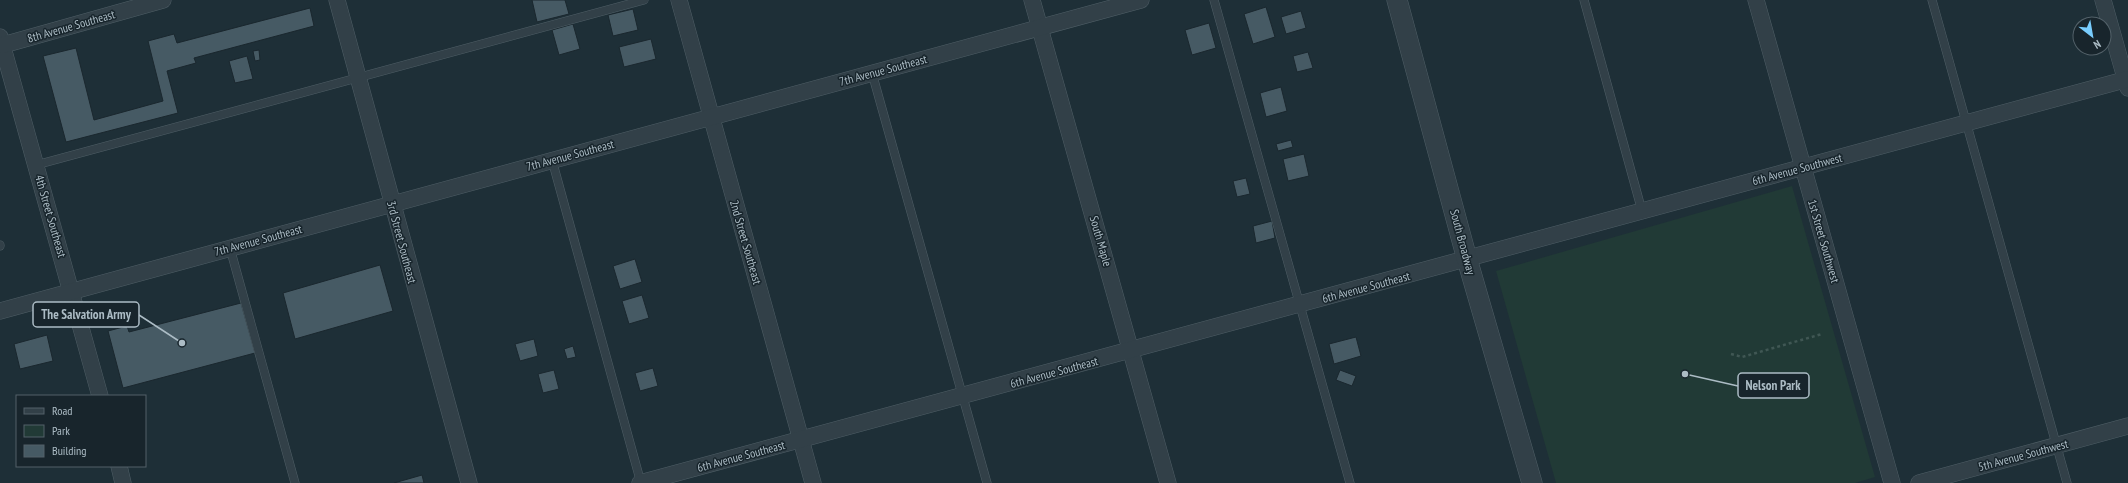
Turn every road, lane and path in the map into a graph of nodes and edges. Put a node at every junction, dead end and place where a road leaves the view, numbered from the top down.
1 (163, 0) edge
2 (337, 0) edge
3 (644, 0) edge
4 (679, 0) edge
5 (1032, 0) edge
6 (1141, 0) edge
7 (1214, 0) edge
8 (1397, 0) edge
9 (1584, 0) edge
10 (1756, 0) edge
11 (1932, 0) edge
12 (2103, 0) edge
13 (1040, 27) junction
14 (2, 41) edge
15 (872, 73) junction
16 (358, 78) junction
17 (6, 79) edge
18 (2127, 82) edge
19 (711, 117) junction
20 (1967, 123) junction
21 (552, 160) junction
22 (36, 165) junction
23 (1804, 167) junction
24 (391, 204) junction
25 (1642, 211) junction
26 (230, 248) junction
27 (1467, 259) junction
28 (72, 292) junction
29 (1300, 305) junction
30 (0, 311) edge
31 (1822, 334) dead end
32 (1132, 351) junction
33 (1731, 354) dead end
34 (100, 395) edge
35 (963, 396) junction
36 (2128, 426) edge
37 (802, 439) junction
38 (2056, 446) junction
39 (119, 467) edge
40 (123, 483) edge
41 (295, 483) edge
42 (468, 483) edge
43 (641, 483) edge
44 (814, 483) edge
45 (987, 483) edge
46 (1168, 483) edge
47 (1350, 483) edge
48 (1532, 483) edge
49 (1892, 483) edge
50 (1919, 483) edge
51 (2067, 483) edge

1 - 14 street, 8th Avenue Southeast
2 - 16 street, 3rd Street Southeast
3 - 16 lane
4 - 19 street, 2nd Street Southeast
5 - 13 street, South Maple
6 - 13 street, 7th Avenue Southeast
7 - 29 lane
8 - 27 street, South Broadway
9 - 25 lane
10 - 23 street, 1st Street Southwest
11 - 20 lane
12 - 18 street
13 - 15 street, 7th Avenue Southeast
13 - 32 street, South Maple
14 - 17 street, 4th Street Southeast
15 - 19 street, 7th Avenue Southeast
15 - 35 lane
16 - 22 lane
16 - 24 street, 3rd Street Southeast
17 - 22 street, 4th Street Southeast
18 - 20 street, 6th Avenue Southwest
19 - 21 street, 7th Avenue Southeast
19 - 37 street, 2nd Street Southeast
20 - 23 street, 6th Avenue Southwest
20 - 38 lane
21 - 24 street, 7th Avenue Southeast
21 - 43 lane
22 - 28 street, 4th Street Southeast
23 - 25 street, 6th Avenue Southwest
23 - 49 street, 1st Street Southwest
24 - 26 street, 7th Avenue Southeast
24 - 42 street, 3rd Street Southeast
25 - 27 street, 6th Avenue Southwest
26 - 28 street, 7th Avenue Southeast
26 - 41 lane
27 - 29 street, 6th Avenue Southeast
27 - 48 street, South Broadway
28 - 30 street, 7th Avenue Southeast
28 - 34 street, 4th Street Southeast
29 - 32 street, 6th Avenue Southeast
29 - 47 lane
31 - 33 path
32 - 35 street, 6th Avenue Southeast
32 - 46 street, South Maple
35 - 37 street, 6th Avenue Southeast
35 - 45 lane
36 - 38 street, 5th Avenue Southwest
37 - 43 street, 6th Avenue Southeast
37 - 44 street, 2nd Street Southeast
38 - 50 street, 5th Avenue Southwest
38 - 51 lane
39 - 40 street

